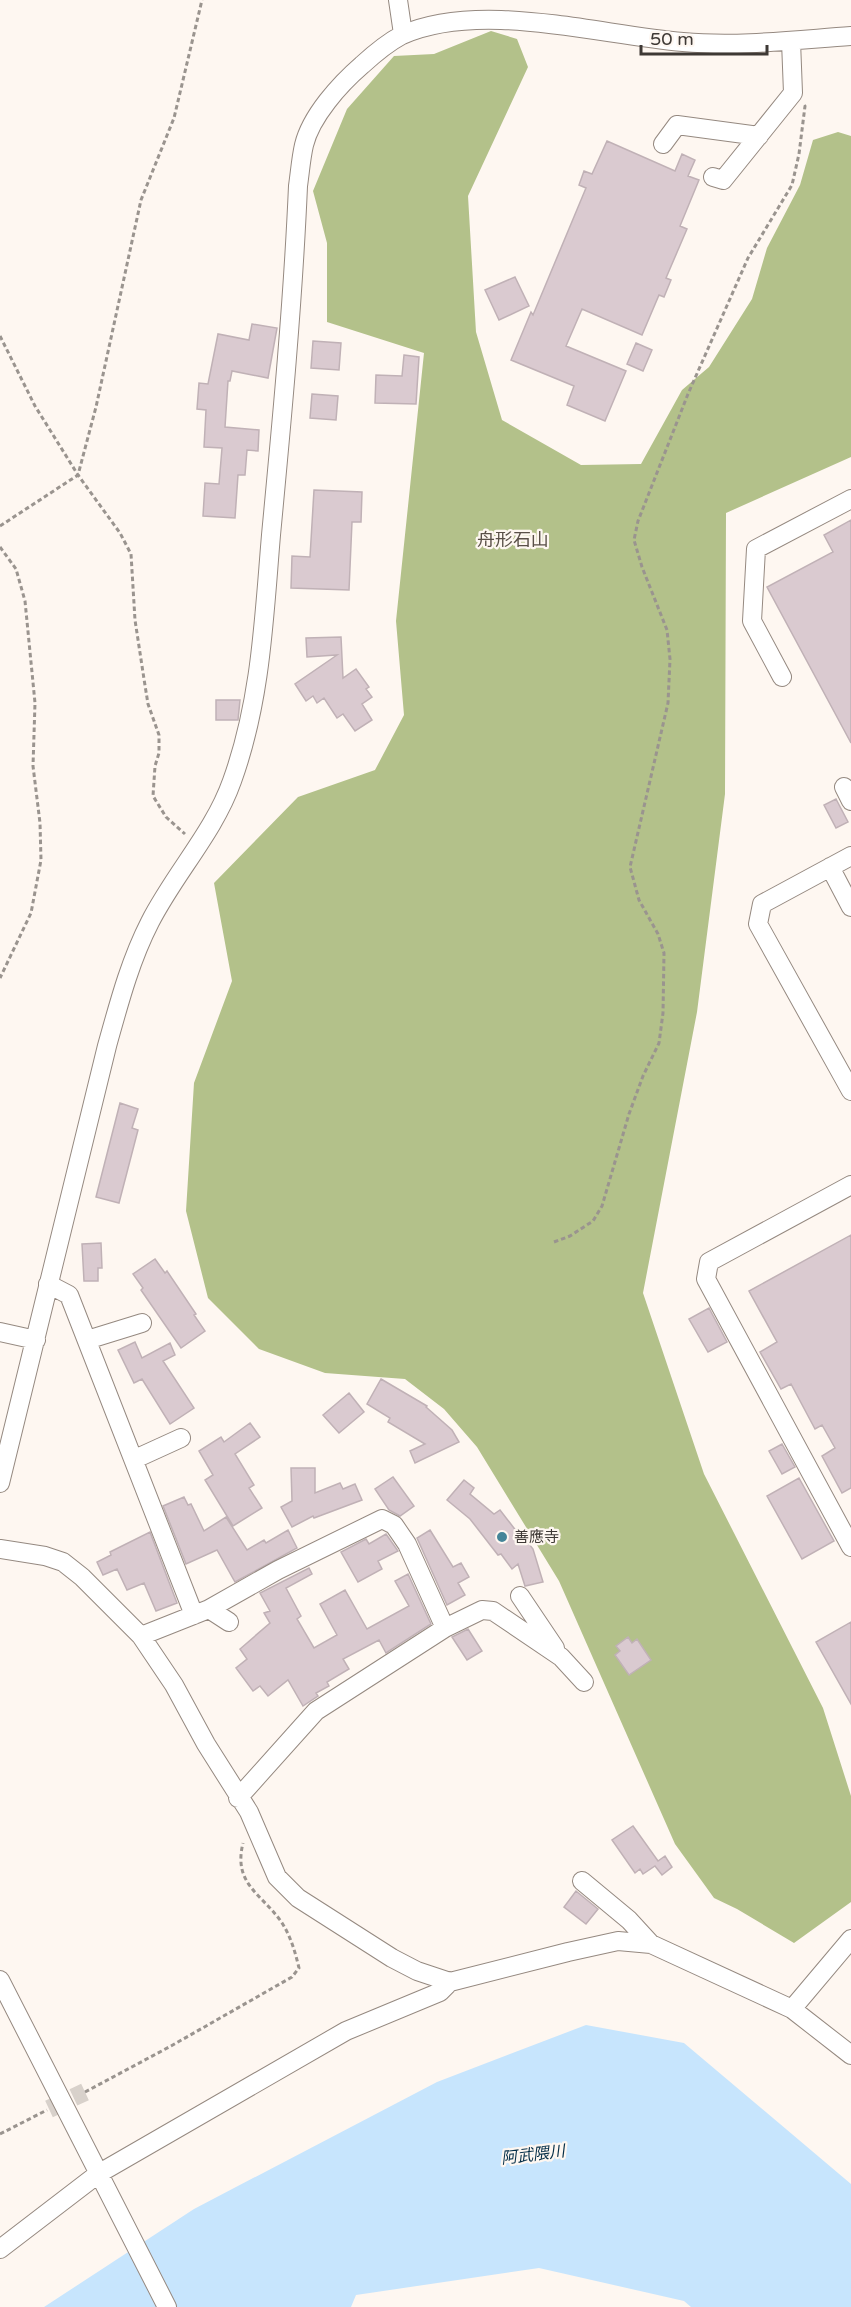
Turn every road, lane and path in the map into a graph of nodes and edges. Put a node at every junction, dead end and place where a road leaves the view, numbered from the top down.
1 (202, 0) edge
2 (398, 0) edge
3 (404, 34) junction
4 (851, 36) edge
5 (791, 41) junction
6 (793, 93) junction
7 (759, 135) junction
8 (663, 144) dead end
9 (713, 177) dead end
10 (0, 336) edge
11 (78, 475) junction
12 (851, 499) edge
13 (0, 526) edge
14 (0, 547) edge
15 (782, 677) dead end
16 (198, 844) junction
17 (851, 856) edge
18 (830, 867) junction
19 (851, 907) edge
20 (0, 978) edge
21 (851, 1091) edge
22 (851, 1185) edge
23 (554, 1242) dead end
24 (48, 1284) junction
25 (141, 1323) dead end
26 (0, 1332) edge
27 (36, 1340) junction
28 (87, 1340) junction
29 (181, 1438) dead end
30 (135, 1459) junction
31 (0, 1483) edge
32 (851, 1547) edge
33 (0, 1549) edge
34 (520, 1596) dead end
35 (202, 1612) junction
36 (229, 1622) dead end
37 (445, 1628) junction
38 (141, 1636) junction
39 (561, 1657) junction
40 (584, 1682) dead end
41 (244, 1805) junction
42 (582, 1881) dead end
43 (851, 1939) edge
44 (651, 1944) junction
45 (0, 1980) edge
46 (450, 1982) junction
47 (792, 2008) junction
48 (851, 2055) edge
49 (85, 2092) tunnel mouth
50 (49, 2109) tunnel mouth
51 (0, 2134) edge
52 (98, 2174) junction
53 (0, 2249) edge
54 (167, 2307) edge

1 - 11 path
2 - 3 street
3 - 5 street
3 - 16 street
4 - 5 street
5 - 6 street
6 - 7 street
6 - 23 path
7 - 8 street
7 - 9 street
10 - 11 path
11 - 13 path
11 - 16 path
12 - 15 street
14 - 20 path
16 - 24 street
17 - 18 street
18 - 19 street
18 - 21 street
22 - 32 street
24 - 27 street
24 - 28 street
25 - 28 street
26 - 27 street
27 - 31 street
28 - 30 street
29 - 30 street
30 - 35 street
33 - 38 street
34 - 39 street
35 - 36 street
35 - 37 street
35 - 38 street
37 - 39 street
37 - 41 street
38 - 41 street
39 - 40 street
41 - 46 street
41 - 49 path
42 - 44 street
43 - 47 street
44 - 46 street
44 - 47 street
45 - 52 street
46 - 52 street
47 - 48 street
50 - 51 path
52 - 53 street
52 - 54 street

